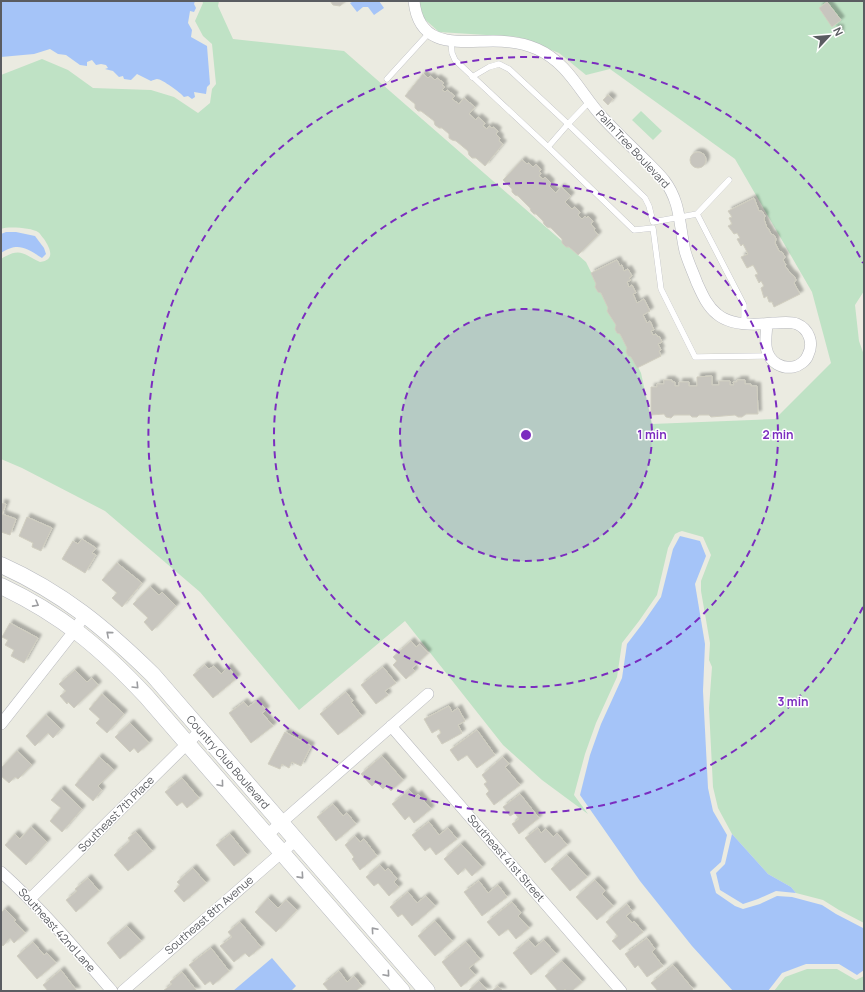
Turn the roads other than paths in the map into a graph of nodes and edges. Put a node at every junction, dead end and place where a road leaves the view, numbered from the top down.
1 (414, 1) edge
2 (429, 33) junction
3 (451, 42) junction
4 (472, 77) junction
5 (387, 79) dead end
6 (590, 101) junction
7 (568, 124) junction
8 (548, 147) junction
9 (729, 180) dead end
10 (697, 214) junction
11 (680, 217) junction
12 (653, 225) junction
13 (744, 323) junction
14 (767, 324) junction
15 (768, 356) junction
16 (1, 565) edge
17 (1, 586) edge
18 (85, 614) junction
19 (75, 630) junction
20 (428, 694) dead end
21 (1, 724) edge
22 (391, 726) junction
23 (201, 730) junction
24 (187, 744) junction
25 (281, 823) junction
26 (266, 836) junction
27 (296, 840) junction
28 (281, 853) junction
29 (1, 872) edge
30 (30, 899) junction
31 (414, 977) junction
32 (400, 990) edge
33 (112, 991) edge
34 (122, 991) edge
35 (427, 991) edge
36 (621, 991) edge

1 - 2 street
2 - 3 street, Palm Tree Boulevard
2 - 5 lane
3 - 4 lane
3 - 6 street, Palm Tree Boulevard
4 - 7 lane
4 - 8 lane
6 - 7 lane
6 - 11 street, Palm Tree Boulevard
7 - 8 lane
7 - 12 lane
8 - 12 lane
9 - 10 lane
10 - 11 lane
10 - 13 lane
11 - 12 lane
11 - 13 street, Palm Tree Boulevard
12 - 15 lane
13 - 14 street, Palm Tree Boulevard
14 - 15 street
14 - 15 street
16 - 18 main road, Country Club Boulevard
17 -> 19 main road, Country Club Boulevard
18 - 19 street
23 -> 18 main road, Country Club Boulevard
19 - 21 street
19 -> 24 main road, Country Club Boulevard
20 - 22 street
22 - 25 street
22 - 36 street, Southeast 41st Street
23 - 24 street, Southeast 7th Place
23 - 25 main road, Country Club Boulevard
24 -> 26 main road, Country Club Boulevard
24 - 30 street, Southeast 7th Place
25 - 26 street
25 - 27 main road, Country Club Boulevard
26 - 28 main road, Country Club Boulevard
27 - 28 street, Southeast 8th Avenue
31 -> 27 main road, Country Club Boulevard
28 -> 32 main road, Country Club Boulevard
28 - 34 street, Southeast 8th Avenue
29 - 30 street, Southeast 42nd Lane
30 - 33 street, Southeast 42nd Lane
31 - 32 street
31 - 35 main road, Country Club Boulevard

